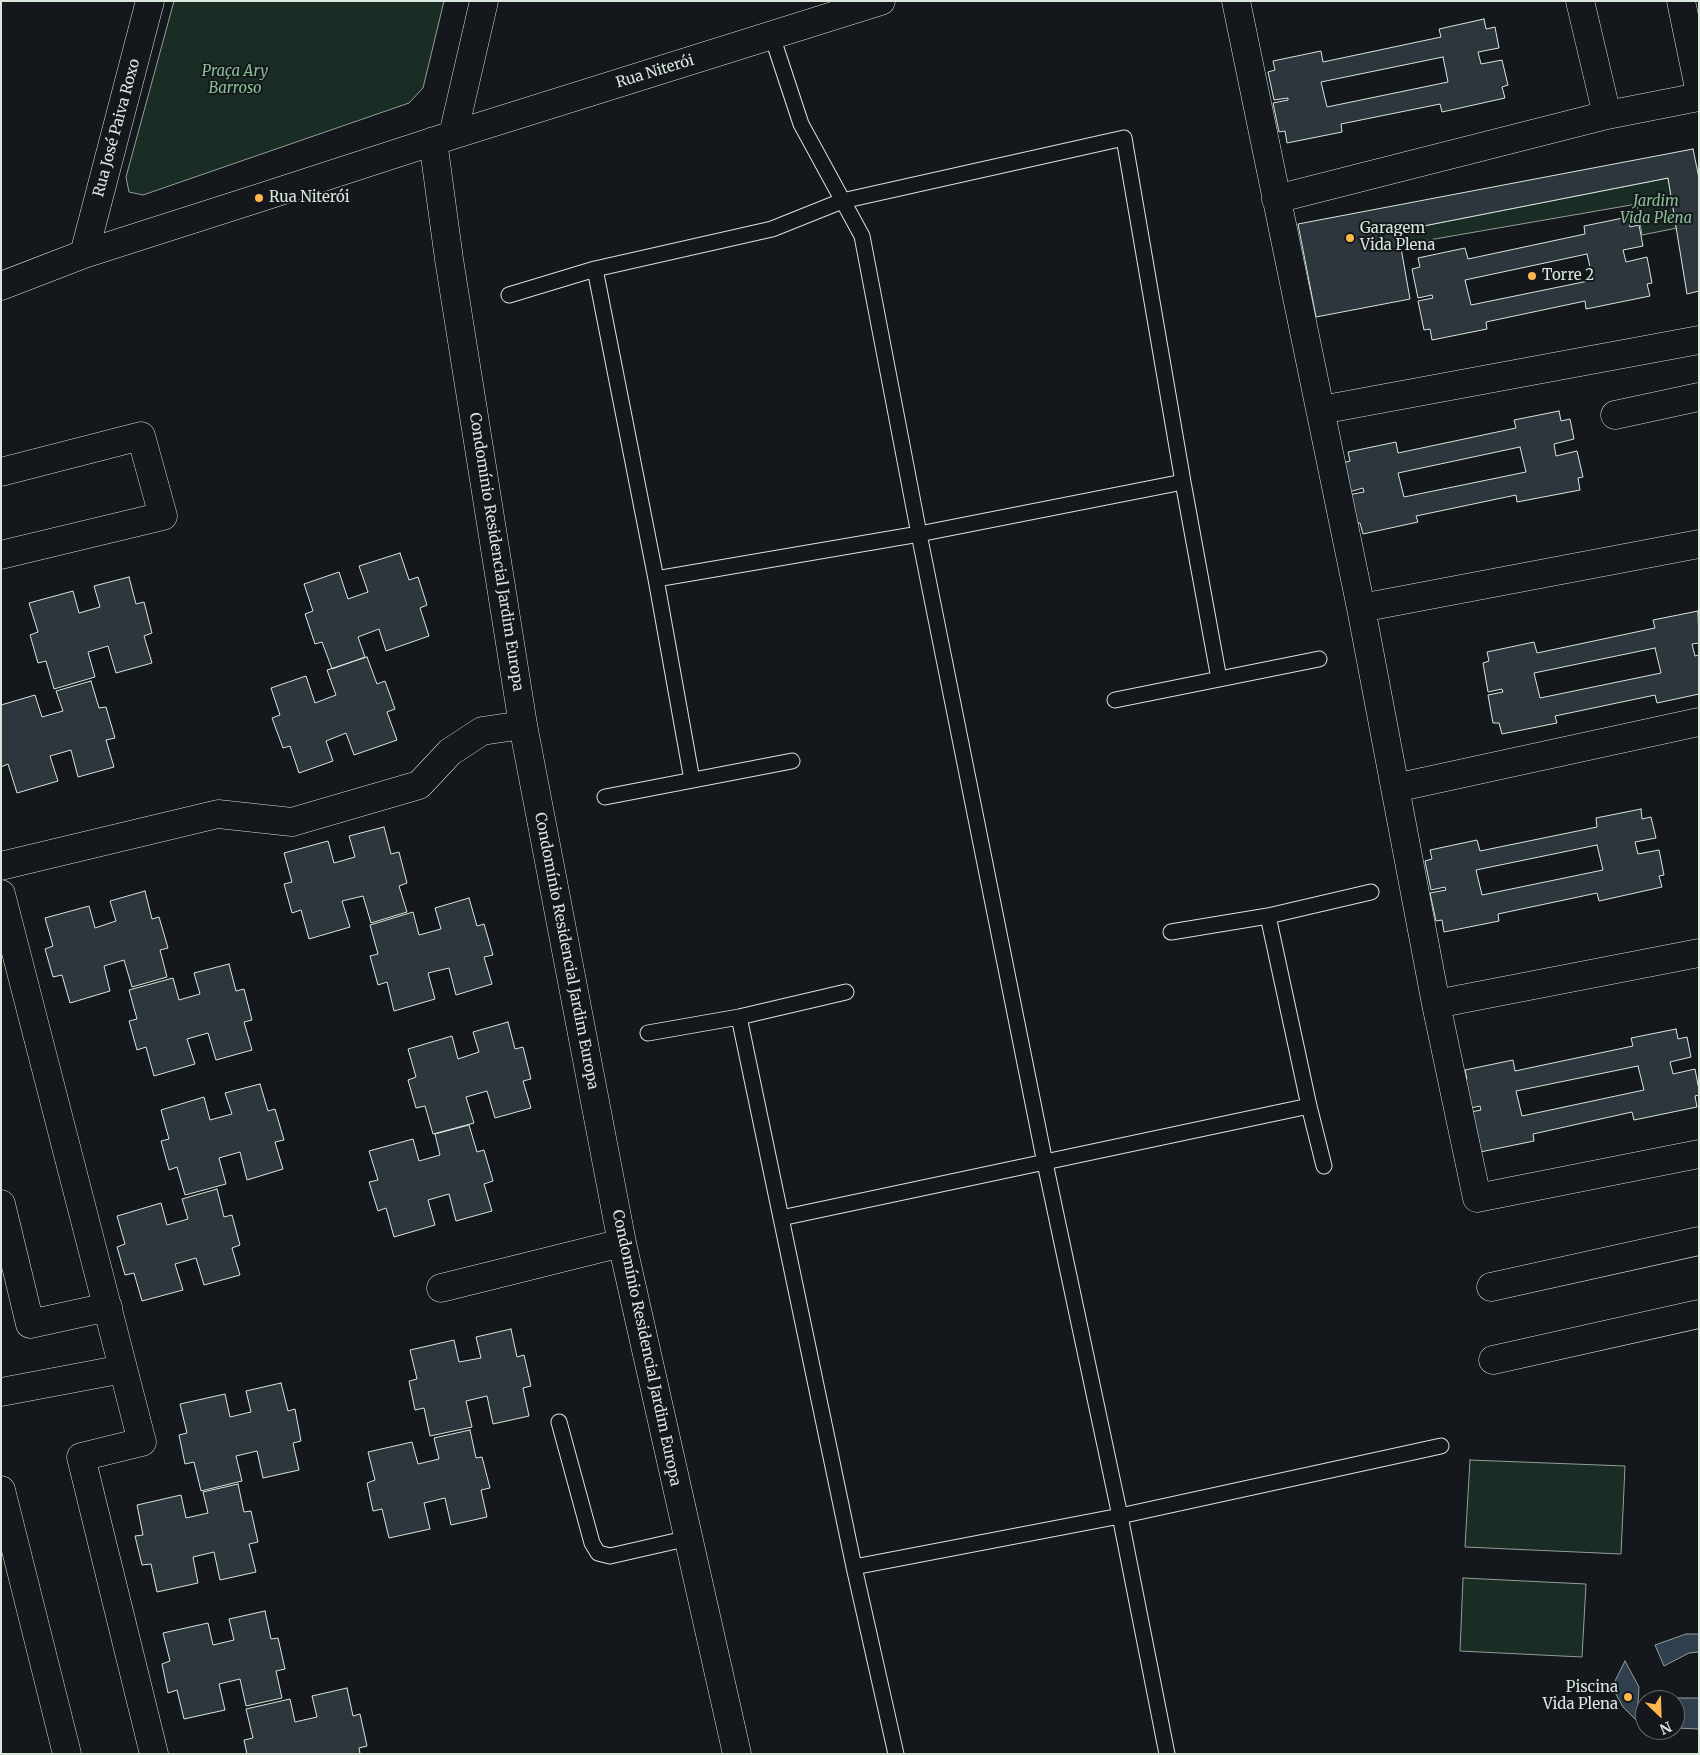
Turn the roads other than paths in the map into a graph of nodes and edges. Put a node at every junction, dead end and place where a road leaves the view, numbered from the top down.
1 (150, 1) edge
2 (484, 1) edge
3 (881, 1) edge
4 (1236, 1) edge
5 (1580, 1) edge
6 (1680, 1) edge
7 (772, 36) junction
8 (1699, 88) edge
9 (1699, 96) edge
10 (1607, 115) junction
11 (443, 138) junction
12 (1276, 200) junction
13 (842, 201) junction
14 (84, 254) junction
15 (595, 269) junction
16 (1, 286) edge
17 (509, 295) dead end
18 (1699, 340) edge
19 (1699, 397) edge
20 (1321, 410) junction
21 (1614, 415) dead end
22 (1, 472) edge
23 (1183, 482) junction
24 (919, 534) junction
25 (1699, 544) edge
26 (1, 555) edge
27 (656, 579) junction
28 (1362, 608) junction
29 (1319, 659) dead end
30 (1219, 679) junction
31 (1115, 700) dead end
32 (1699, 722) edge
33 (523, 725) junction
34 (792, 761) dead end
35 (692, 780) junction
36 (1396, 788) junction
37 (605, 797) dead end
38 (1, 866) edge
39 (1371, 892) dead end
40 (1, 894) edge
41 (1268, 916) junction
42 (1171, 932) dead end
43 (1699, 953) edge
44 (846, 992) dead end
45 (1436, 1004) junction
46 (739, 1017) junction
47 (648, 1033) dead end
48 (1309, 1106) junction
49 (1699, 1154) edge
50 (1045, 1163) junction
51 (1324, 1166) dead end
52 (1, 1204) edge
53 (781, 1218) junction
54 (1699, 1241) edge
55 (622, 1243) junction
56 (1491, 1287) dead end
57 (441, 1288) dead end
58 (108, 1307) junction
59 (1699, 1314) edge
60 (1493, 1360) dead end
61 (123, 1369) junction
62 (1, 1392) edge
63 (559, 1422) dead end
64 (1440, 1446) dead end
65 (1, 1490) edge
66 (1120, 1516) junction
67 (689, 1538) junction
68 (854, 1567) junction
69 (67, 1754) edge
70 (154, 1754) edge
71 (737, 1754) edge
72 (896, 1754) edge
73 (1167, 1754) edge

1 - 14 street, Rua José Paiva Roxo
2 - 11 street
3 - 7 street, Rua Niterói
4 - 12 street
5 - 10 street
6 - 8 street
7 - 11 street, Rua Niterói
7 - 13 lane
9 - 10 street
10 - 12 street
11 - 14 street, Rua Niterói
11 - 33 street, Condomínio Residencial Jardim Europa
12 - 20 street
13 - 15 lane
13 - 23 lane
13 - 24 lane
14 - 16 street, Rua Niterói
15 - 17 lane
15 - 27 lane
18 - 20 street
19 - 21 street
20 - 28 street
22 - 26 street
23 - 24 lane
23 - 30 lane
24 - 27 lane
24 - 50 lane
25 - 28 street
27 - 35 lane
28 - 36 street
29 - 30 lane
30 - 31 lane
32 - 36 street
33 - 38 street
33 - 55 street, Condomínio Residencial Jardim Europa
34 - 35 lane
35 - 37 lane
36 - 45 street
39 - 41 lane
40 - 58 street
41 - 42 lane
41 - 48 lane
43 - 45 street
44 - 46 lane
45 - 49 street
46 - 47 lane
46 - 53 lane
48 - 50 lane
48 - 51 lane
50 - 53 lane
50 - 66 lane
52 - 58 street
53 - 68 lane
54 - 56 street
55 - 57 street
55 - 67 street, Condomínio Residencial Jardim Europa
58 - 61 street
59 - 60 street
61 - 62 street
61 - 70 street
63 - 67 lane
64 - 66 lane
65 - 69 street
66 - 68 lane
66 - 73 lane
67 - 71 street, Condomínio Residencial Jardim Europa
68 - 72 lane

